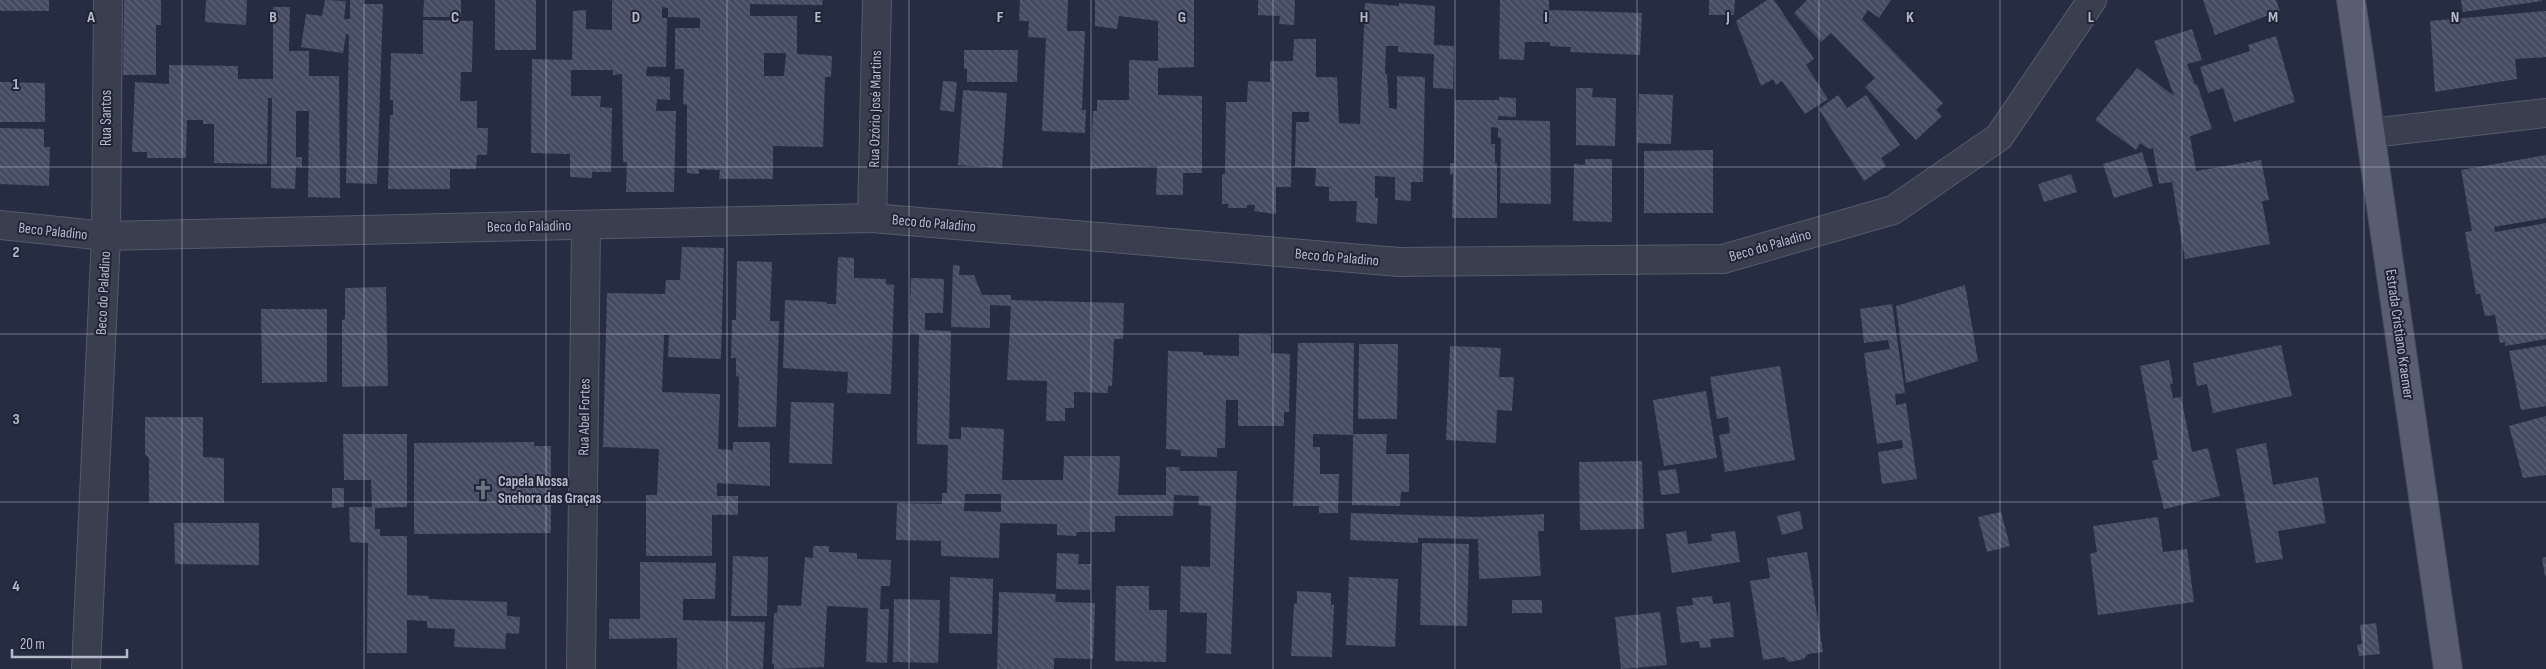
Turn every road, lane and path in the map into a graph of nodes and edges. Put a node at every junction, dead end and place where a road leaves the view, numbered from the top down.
1 (108, 0) edge
2 (877, 0) edge
3 (2092, 0) edge
4 (2351, 0) edge
5 (2546, 113) edge
6 (2371, 132) junction
7 (872, 218) junction
8 (586, 225) junction
9 (0, 226) edge
10 (106, 236) junction
11 (86, 669) edge
12 (581, 669) edge
13 (2448, 669) edge

1 - 10 street, Rua Santos
2 - 7 street, Rua Ozório José Martins
3 - 7 street, Beco do Paladino
4 - 6 main road, Estrada Cristiano Kraemer
5 - 6 street
6 - 13 main road, Estrada Cristiano Kraemer
7 - 8 street, Beco do Paladino
8 - 10 street, Beco do Paladino
8 - 12 street, Rua Abel Fortes
9 - 10 street, Beco Paladino
10 - 11 street, Beco do Paladino

